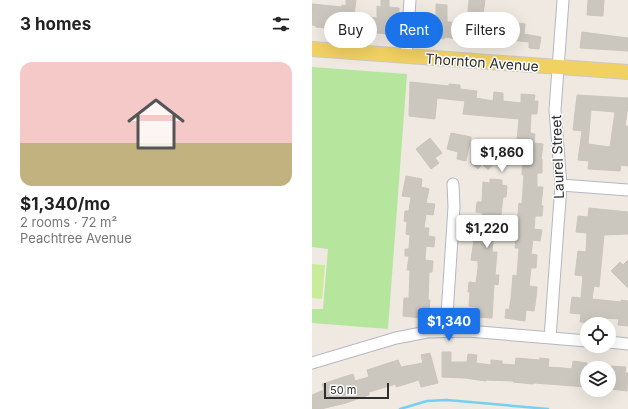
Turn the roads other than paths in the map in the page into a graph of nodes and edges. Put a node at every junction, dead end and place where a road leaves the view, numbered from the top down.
1 (410, 0) edge
2 (563, 0) edge
3 (312, 49) edge
4 (406, 56) junction
5 (558, 67) junction
6 (628, 72) edge
7 (453, 184) dead end
8 (561, 185) junction
9 (628, 190) edge
10 (446, 330) junction
11 (550, 338) junction
12 (580, 340) edge
13 (616, 343) edge
14 (628, 344) edge
15 (312, 363) edge

1 - 4 street
2 - 5 street, Laurel Street
3 - 4 main road, Thornton Avenue
4 - 5 main road, Thornton Avenue
5 - 6 main road, Thornton Avenue
5 - 8 street, Laurel Street
7 - 10 street
8 - 9 street
8 - 11 street, Laurel Street
10 - 11 street
10 - 15 street
11 - 12 street
13 - 14 street

